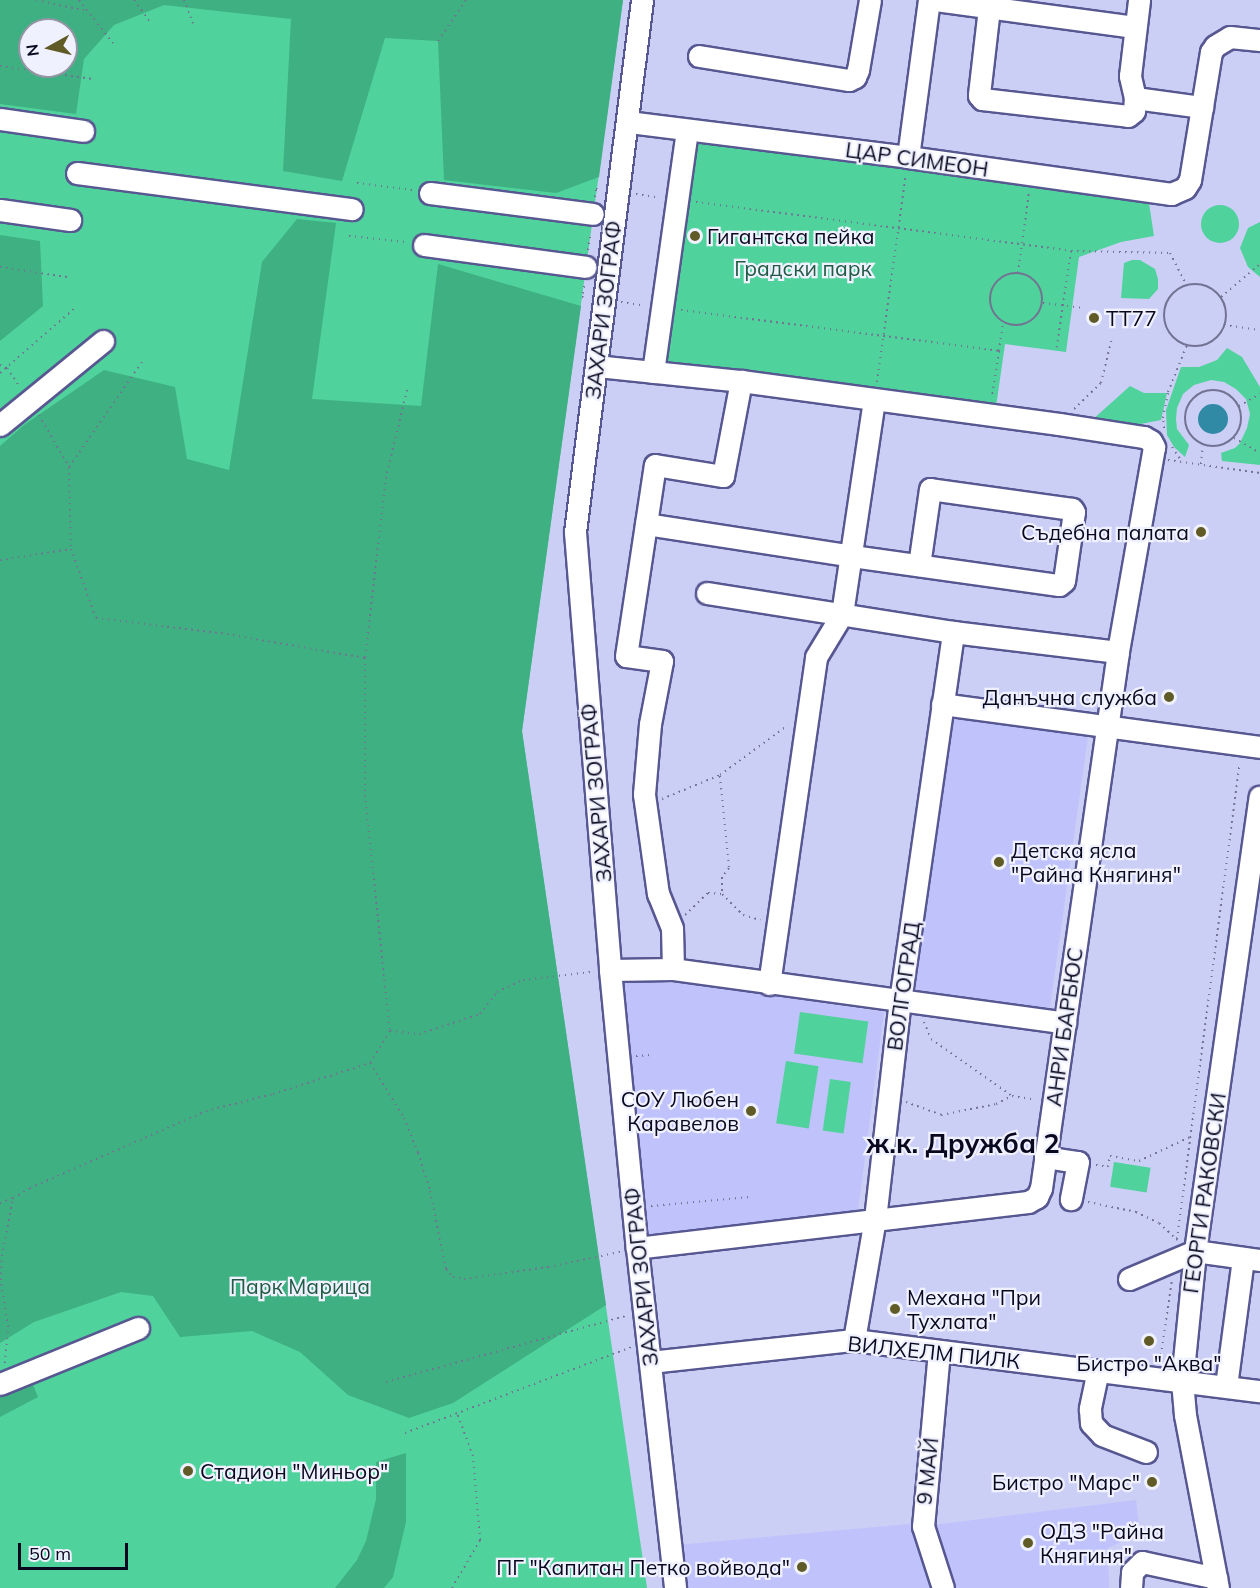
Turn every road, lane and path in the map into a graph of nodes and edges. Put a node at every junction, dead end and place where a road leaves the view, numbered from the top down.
1 (36, 0) edge
2 (79, 0) edge
3 (134, 0) edge
4 (184, 0) edge
5 (466, 0) edge
6 (642, 0) edge
7 (870, 0) edge
8 (929, 0) edge
9 (934, 0) edge
10 (1139, 0) edge
11 (989, 8) junction
12 (87, 11) junction
13 (150, 22) dead end
14 (193, 23) dead end
15 (1135, 27) junction
16 (1260, 40) edge
17 (438, 41) dead end
18 (113, 43) dead end
19 (699, 56) dead end
20 (0, 66) edge
21 (93, 79) dead end
22 (1136, 98) junction
23 (1202, 107) junction
24 (0, 119) edge
25 (628, 122) junction
26 (687, 130) junction
27 (83, 131) dead end
28 (908, 157) junction
29 (77, 173) dead end
30 (1032, 175) junction
31 (357, 183) dead end
32 (430, 192) joint
33 (677, 200) junction
34 (352, 209) dead end
35 (0, 210) edge
36 (593, 214) dead end
37 (70, 220) dead end
38 (898, 229) junction
39 (349, 236) dead end
40 (424, 244) joint
41 (1022, 245) junction
42 (1071, 251) junction
43 (1260, 264) edge
44 (0, 267) edge
45 (586, 267) dead end
46 (1018, 273) junction
47 (67, 277) dead end
48 (1186, 285) junction
49 (1221, 297) junction
50 (1043, 303) junction
51 (1063, 305) junction
52 (76, 307) dead end
53 (662, 308) junction
54 (1081, 308) dead end
55 (1003, 322) junction
56 (1224, 325) junction
57 (1260, 330) edge
58 (883, 336) junction
59 (1113, 338) dead end
60 (103, 341) dead end
61 (1187, 345) junction
62 (999, 351) junction
63 (1056, 351) dead end
64 (142, 362) dead end
65 (0, 364) edge
66 (596, 366) junction
67 (7, 368) junction
68 (653, 372) junction
69 (0, 373) edge
70 (741, 381) junction
71 (407, 390) dead end
72 (1260, 394) edge
73 (30, 400) junction
74 (874, 400) junction
75 (1239, 406) junction
76 (990, 414) junction
77 (1059, 424) junction
78 (0, 425) edge
79 (1165, 435) dead end
80 (1234, 438) junction
81 (1203, 445) junction
82 (1162, 451) junction
83 (1260, 453) edge
84 (1182, 462) junction
85 (1201, 464) junction
86 (69, 468) junction
87 (1260, 473) edge
88 (646, 524) junction
89 (71, 549) junction
90 (852, 556) junction
91 (0, 560) edge
92 (919, 565) junction
93 (707, 593) dead end
94 (843, 614) junction
95 (953, 632) junction
96 (1118, 652) junction
97 (365, 658) junction
98 (942, 704) junction
99 (807, 711) junction
100 (1107, 728) junction
101 (1251, 746) edge
102 (720, 775) junction
103 (1260, 797) edge
104 (645, 805) junction
105 (722, 894) junction
106 (777, 924) junction
107 (672, 928) junction
108 (673, 969) junction
109 (610, 970) junction
110 (769, 984) junction
111 (908, 1003) junction
112 (1065, 1023) junction
113 (390, 1031) junction
114 (370, 1063) junction
115 (890, 1092) junction
116 (1012, 1096) junction
117 (1053, 1104) junction
118 (1191, 1137) junction
119 (1045, 1157) junction
120 (1108, 1167) dead end
121 (750, 1197) dead end
122 (14, 1198) junction
123 (1071, 1199) joint
124 (0, 1203) edge
125 (633, 1208) junction
126 (875, 1219) junction
127 (637, 1248) junction
128 (1182, 1250) junction
129 (1252, 1259) edge
130 (1130, 1279) dead end
131 (644, 1311) junction
132 (138, 1328) dead end
133 (854, 1340) junction
134 (647, 1341) junction
135 (939, 1351) junction
136 (650, 1362) junction
137 (1098, 1370) junction
138 (1158, 1377) junction
139 (1182, 1380) junction
140 (386, 1382) dead end
141 (0, 1384) edge
142 (1226, 1386) junction
143 (1260, 1391) edge
144 (457, 1413) junction
145 (405, 1433) dead end
146 (1146, 1452) dead end
147 (1217, 1583) edge
148 (452, 1588) edge
149 (675, 1588) edge
150 (943, 1588) edge
151 (1131, 1588) edge

1 - 12 path
2 - 12 path
3 - 13 path
4 - 14 path
5 - 17 path
6 - 25 street, ЗАХАРИ ЗОГРАФ
7 - 19 street
8 - 28 street
9 - 11 street
10 - 15 street
11 - 15 street
11 - 22 street
12 - 18 path
15 - 22 street
16 - 23 street
20 - 21 path
22 - 23 street
23 - 30 street, ЦАР СИМЕОН
24 - 27 street
25 - 26 street, ЦАР СИМЕОН
25 - 66 street, ЗАХАРИ ЗОГРАФ
26 - 28 street, ЦАР СИМЕОН
26 - 33 street
28 - 30 street, ЦАР СИМЕОН
28 - 38 path
29 - 34 street
30 - 41 path
31 - 32 path
32 - 36 street
33 - 38 path
33 - 53 street
35 - 37 street
38 - 41 path
38 - 58 path
39 - 40 path
40 - 45 street
41 - 42 path
41 - 46 path
42 - 48 path
42 - 51 path
43 - 49 path
44 - 47 path
46 - 50 path
46 - 55 path
48 - 49 path
48 - 61 path
49 - 56 path
50 - 51 path
50 - 55 path
51 - 54 path
51 - 63 path
52 - 67 path
53 - 58 path
53 - 68 street
55 - 62 path
56 - 57 path
56 - 61 path
58 - 62 path
58 - 74 path
59 - 77 path
60 - 73 street
61 - 79 path
62 - 76 path
64 - 86 path
65 - 67 path
66 - 68 street
66 - 109 street, ЗАХАРИ ЗОГРАФ
67 - 69 path
67 - 73 path
68 - 70 street
70 - 74 street
70 - 88 street
71 - 97 path
72 - 75 path
73 - 78 street
73 - 86 path
74 - 76 street
74 - 90 street
75 - 80 path
75 - 81 path
76 - 77 street
77 - 82 street
80 - 81 path
80 - 83 path
81 - 85 path
82 - 84 path
82 - 84 path
82 - 96 street, АНРИ БАРБЮС
84 - 85 path
85 - 87 path
86 - 89 path
88 - 90 street
88 - 104 street
89 - 91 path
89 - 97 path
90 - 92 street
90 - 94 street
92 - 92 street
93 - 94 street
94 - 95 street
94 - 99 street
95 - 96 street
95 - 98 street, ВОЛГОГРАД
96 - 100 street, АНРИ БАРБЮС
97 - 113 path
98 - 100 street
98 - 111 street, ВОЛГОГРАД
99 - 102 path
99 - 106 street
100 - 101 street
100 - 112 street, АНРИ БАРБЮС
101 - 118 path
102 - 104 path
102 - 105 path
103 - 128 street, ГЕОРГИ РАКОВСКИ
104 - 107 street
105 - 106 path
105 - 107 path
106 - 110 street
107 - 108 street
108 - 109 street
108 - 110 street
109 - 113 path
109 - 125 street, ЗАХАРИ ЗОГРАФ
110 - 111 street
111 - 112 street
111 - 115 street, ВОЛГОГРАД
111 - 116 path
112 - 117 street, АНРИ БАРБЮС
113 - 114 path
114 - 122 path
114 - 127 path
115 - 116 path
115 - 126 street, ВОЛГОГРАД
116 - 117 path
117 - 119 street, АНРИ БАРБЮС
118 - 120 path
118 - 128 path
119 - 123 street
119 - 126 street, АНРИ БАРБЮС
121 - 125 path
122 - 124 path
122 - 141 path
123 - 128 path
125 - 127 street, ЗАХАРИ ЗОГРАФ
126 - 127 street, АНРИ БАРБЮС
126 - 133 street, ВОЛГОГРАД
127 - 131 street, ЗАХАРИ ЗОГРАФ
128 - 129 street
128 - 130 street
128 - 138 path
128 - 139 street, ГЕОРГИ РАКОВСКИ
129 - 142 street
131 - 134 street, ЗАХАРИ ЗОГРАФ
131 - 140 path
132 - 141 street
133 - 135 street, ВИЛХЕЛМ ПИЛК
133 - 136 street, ВИЛХЕЛМ ПИЛК
134 - 136 street, ЗАХАРИ ЗОГРАФ
134 - 144 path
135 - 137 street, ВИЛХЕЛМ ПИЛК
135 - 150 street, 9 МАЙ
136 - 149 street, ЗАХАРИ ЗОГРАФ
137 - 138 street, ВИЛХЕЛМ ПИЛК
137 - 146 street
138 - 139 street, ВИЛХЕЛМ ПИЛК
139 - 142 street, ВИЛХЕЛМ ПИЛК
139 - 147 street, ГЕОРГИ РАКОВСКИ
142 - 143 street, ВИЛХЕЛМ ПИЛК
144 - 145 path
144 - 148 path
147 - 151 street

